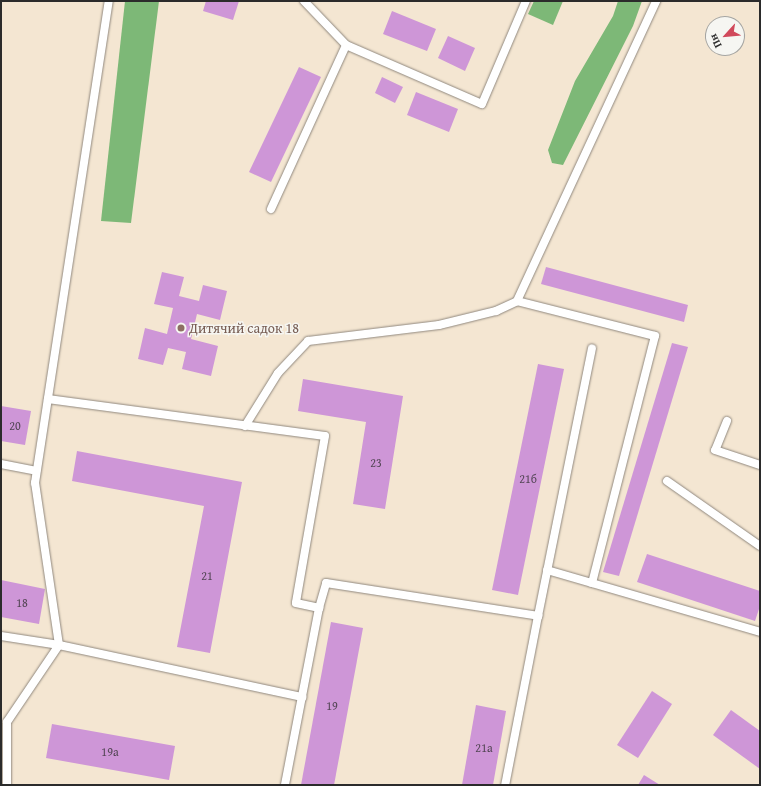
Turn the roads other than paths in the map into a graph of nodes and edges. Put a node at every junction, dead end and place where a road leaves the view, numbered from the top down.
1 (110, 1) edge
2 (304, 1) edge
3 (526, 1) edge
4 (656, 1) edge
5 (346, 45) junction
6 (271, 209) dead end
7 (517, 301) junction
8 (592, 348) dead end
9 (48, 398) junction
10 (727, 421) dead end
11 (246, 426) junction
12 (1, 464) edge
13 (760, 465) edge
14 (36, 470) junction
15 (667, 481) dead end
16 (760, 546) edge
17 (547, 570) junction
18 (592, 583) junction
19 (319, 608) junction
20 (538, 616) junction
21 (760, 632) edge
22 (1, 636) edge
23 (59, 645) junction
24 (302, 697) junction
25 (6, 785) edge
26 (285, 785) edge
27 (505, 785) edge

1 - 9 lane
2 - 5 lane
3 - 5 lane
4 - 7 lane
5 - 6 lane
7 - 11 lane
7 - 18 lane
8 - 17 lane
9 - 11 lane
9 - 14 lane
10 - 13 lane
11 - 19 lane
12 - 14 lane
14 - 23 lane
15 - 16 lane
17 - 18 lane
17 - 20 lane
18 - 21 lane
19 - 20 lane
19 - 24 lane
20 - 27 lane
22 - 23 lane
23 - 24 lane
23 - 25 lane
24 - 26 lane

